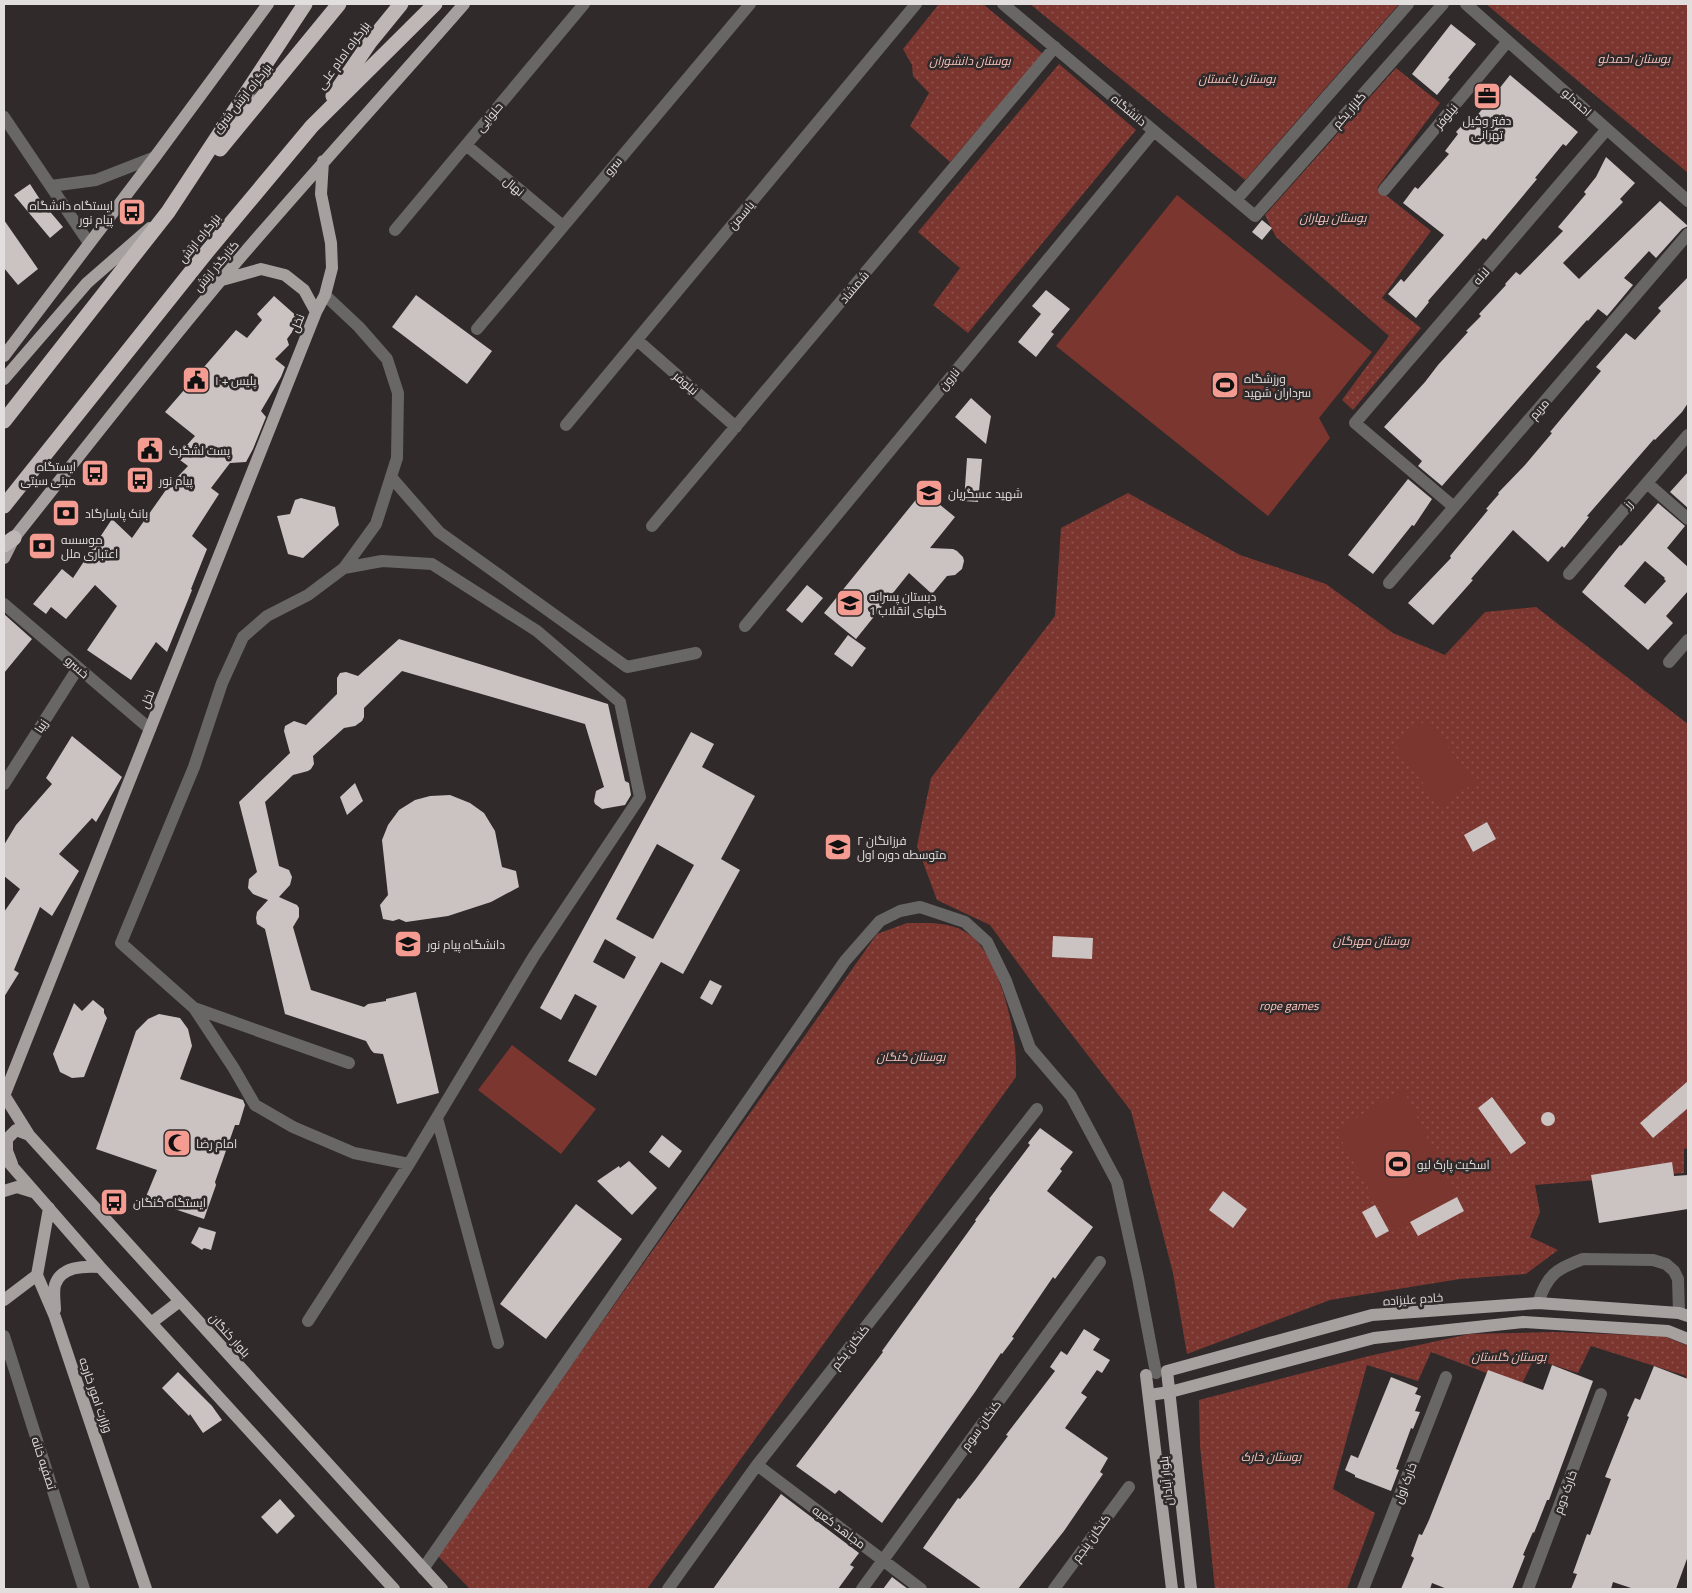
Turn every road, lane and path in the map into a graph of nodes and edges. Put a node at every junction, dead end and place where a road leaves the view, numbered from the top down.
1 (268, 4) edge
2 (305, 4) edge
3 (339, 4) edge
4 (401, 4) edge
5 (435, 4) edge
6 (464, 4) edge
7 (584, 4) edge
8 (750, 4) edge
9 (916, 4) edge
10 (1003, 4) edge
11 (1408, 4) edge
12 (1442, 4) edge
13 (1466, 4) edge
14 (1508, 41) junction
15 (1055, 48) junction
16 (4, 116) edge
17 (312, 126) junction
18 (1607, 129) junction
19 (1154, 131) junction
20 (466, 145) junction
21 (155, 158) junction
22 (323, 161) junction
23 (50, 186) junction
24 (1384, 190) dead end
25 (1236, 200) junction
26 (1688, 201) edge
27 (168, 212) junction
28 (1255, 216) joint
29 (563, 226) junction
30 (395, 230) dead end
31 (1688, 234) edge
32 (89, 243) junction
33 (222, 280) junction
34 (325, 296) junction
35 (316, 312) junction
36 (477, 329) dead end
37 (637, 340) junction
38 (4, 356) edge
39 (4, 379) edge
40 (4, 420) edge
41 (566, 425) dead end
42 (736, 427) junction
43 (1688, 434) edge
44 (391, 477) junction
45 (1647, 483) junction
46 (4, 506) edge
47 (1454, 507) junction
48 (1688, 519) edge
49 (652, 526) dead end
50 (9, 541) edge
51 (4, 558) edge
52 (344, 568) junction
53 (1569, 574) dead end
54 (1389, 583) dead end
55 (4, 604) edge
56 (745, 626) dead end
57 (1688, 640) edge
58 (696, 653) dead end
59 (1669, 662) dead end
60 (78, 668) junction
61 (150, 729) junction
62 (4, 784) edge
63 (194, 1008) junction
64 (349, 1063) dead end
65 (4, 1096) edge
66 (1038, 1110) dead end
67 (437, 1118) junction
68 (29, 1135) junction
69 (4, 1157) edge
70 (409, 1164) junction
71 (15, 1171) junction
72 (4, 1191) edge
73 (33, 1192) junction
74 (49, 1208) junction
75 (1100, 1262) dead end
76 (100, 1267) junction
77 (37, 1275) junction
78 (4, 1300) edge
79 (180, 1301) junction
80 (1538, 1303) junction
81 (1684, 1314) edge
82 (55, 1317) junction
83 (308, 1321) dead end
84 (151, 1323) junction
85 (4, 1336) edge
86 (1688, 1339) edge
87 (498, 1342) dead end
88 (1156, 1373) junction
89 (1446, 1376) dead end
90 (1170, 1392) junction
91 (1601, 1394) dead end
92 (1150, 1395) junction
93 (757, 1465) junction
94 (1129, 1487) dead end
95 (883, 1560) junction
96 (423, 1569) junction
97 (84, 1589) edge
98 (146, 1589) edge
99 (394, 1589) edge
100 (442, 1589) edge
101 (668, 1589) edge
102 (862, 1589) edge
103 (921, 1589) edge
104 (1054, 1589) edge
105 (1172, 1589) edge
106 (1191, 1589) edge
107 (1363, 1589) edge
108 (1528, 1589) edge

1 - 21 main road
2 - 27 highway
3 - 27 highway, بزرگراه ارتش شرق
4 - 17 highway, بزرگراه امام علی
5 - 17 highway, بزرگراه ارتش
6 - 22 main road, کنارگذر ارتش
7 - 20 street, حلوایی
8 - 29 street, سرو
9 - 37 street, یاسمن
10 - 15 street, دانشگاه
11 - 25 street
12 - 28 street, گلزار یکم
13 - 14 street, احمدلو
14 - 18 street, احمدلو
14 - 24 street, نیلوفر
15 - 19 street, دانشگاه
15 - 42 street, شمشاد
16 - 23 street
17 - 46 highway, بزرگراه ارتش
18 - 26 street, احمدلو
18 - 47 street, لاله
19 - 25 street, دانشگاه
19 - 56 street, نارون
20 - 29 street, نهال
20 - 30 street, حلوایی
21 - 23 street
21 - 32 main road
22 - 33 main road, کنارگذر ارتش
22 - 34 main road, نخل
23 - 32 street
25 - 28 street, دانشگاه
27 - 39 main road
27 - 40 highway
29 - 36 street, سرو
31 - 47 street, مریم
32 - 38 main road
33 - 35 main road, نخل
33 - 50 main road, کنارگذر ارتش
34 - 35 main road, نخل
34 - 44 street
35 - 61 main road, نخل
37 - 41 street, یاسمن
37 - 42 street, نیلوفر
42 - 49 street, شمشاد
43 - 45 street, رز
44 - 52 street
44 - 58 street
45 - 48 street
45 - 53 street, رز
47 - 54 street, مریم
50 - 51 main road, کنارگذر ارتش
52 - 63 street
52 - 67 street
55 - 60 street, خسرو
57 - 59 street
60 - 61 street, خسرو
60 - 62 street, زیبا
61 - 65 main road, نخل
63 - 64 street
63 - 70 street
65 - 68 main road, بلوار کنگان
66 - 93 street, کنگان یکم
67 - 70 street
67 - 87 street
68 - 71 main road
68 - 79 main road, بلوار کنگان
69 - 71 main road
70 - 83 street
71 - 73 main road
72 - 73 main road
73 - 74 main road
74 - 76 main road
74 - 77 main road
75 - 95 street, کنگان سوم
76 - 82 main road
76 - 84 main road
77 - 78 main road
77 - 82 main road, وزارت امور خارجه
79 - 84 main road
79 - 96 main road, بلوار کنگان
80 - 81 main road, خادم علیزاده
80 - 81 street
80 - 88 main road, خادم علیزاده
82 - 98 main road, وزارت امور خارجه
84 - 99 main road
85 - 97 street, تصفیه خانه
86 - 90 main road
88 - 90 main road, بلوار آبادان
88 - 92 main road, بلوار آبادان
88 - 96 street
89 - 107 street, خارک اول
90 - 92 main road
90 - 106 main road, بلوار آبادان
91 - 108 street, خارک دوم
92 - 105 main road, بلوار آبادان
93 - 95 street, مجاهد کعبه
93 - 101 street, کنگان یکم
94 - 104 street, کنگان پنجم
95 - 102 street, کنگان سوم
95 - 103 street, مجاهد کعبه
96 - 100 main road, بلوار کنگان

